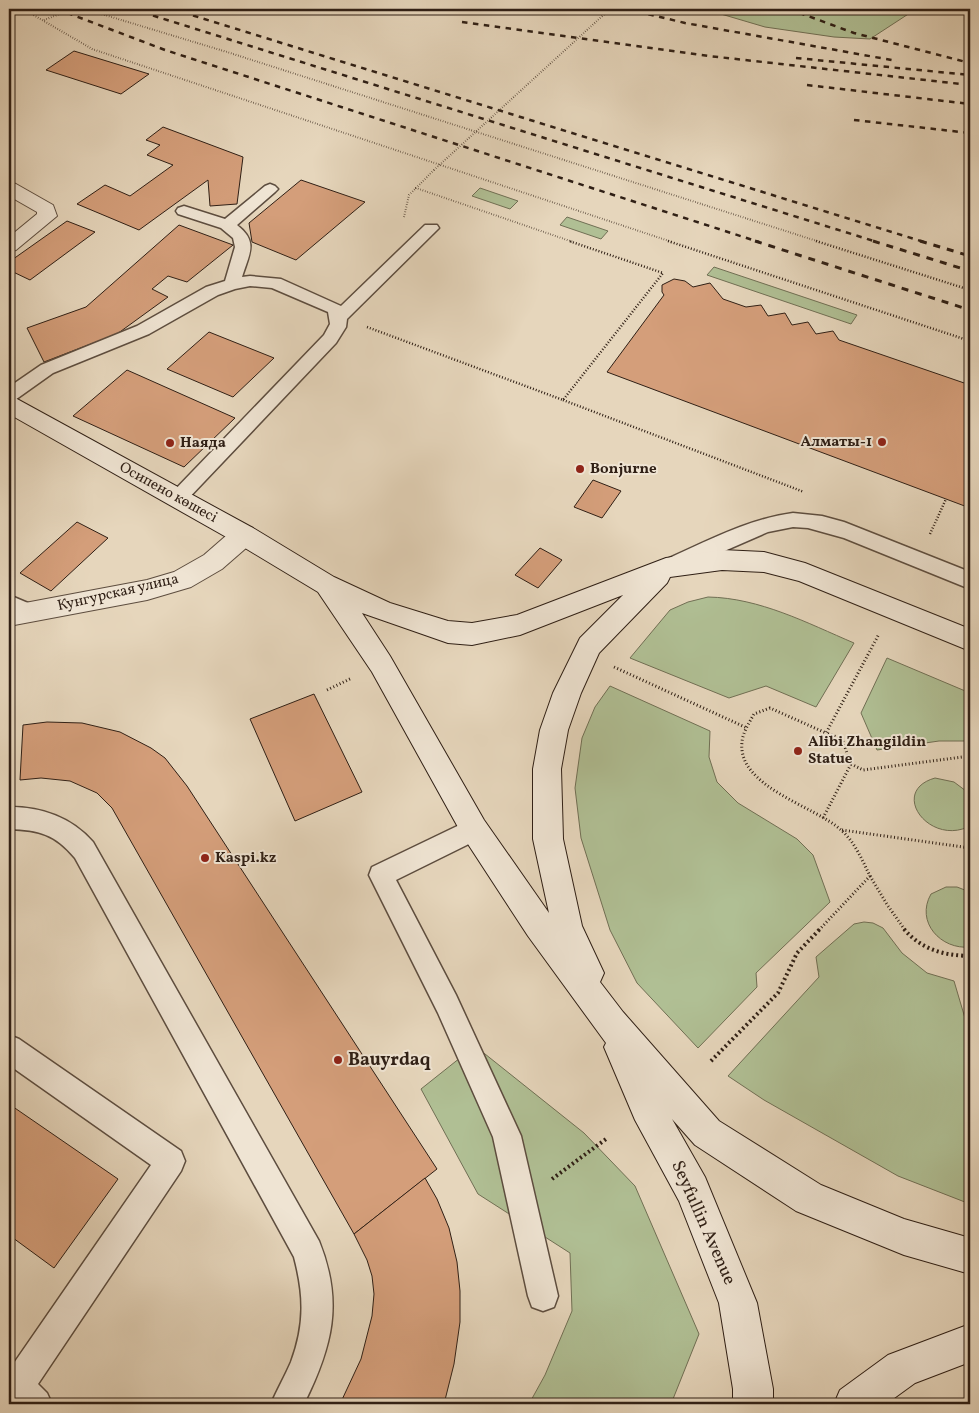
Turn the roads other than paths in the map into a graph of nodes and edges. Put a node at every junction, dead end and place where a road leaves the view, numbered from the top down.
1 (9, 188) edge
2 (270, 189) dead end
3 (184, 211) dead end
4 (227, 226) junction
5 (432, 228) dead end
6 (9, 246) edge
7 (232, 284) junction
8 (340, 316) junction
9 (9, 396) edge
10 (9, 404) edge
11 (177, 498) junction
12 (244, 535) junction
13 (666, 568) junction
14 (970, 581) edge
15 (325, 584) junction
16 (15, 610) edge
17 (970, 640) edge
18 (9, 818) edge
19 (474, 828) junction
20 (611, 1024) junction
21 (9, 1049) edge
22 (970, 1256) edge
23 (543, 1296) dead end
24 (970, 1343) edge
25 (21, 1391) edge
26 (287, 1404) edge
27 (753, 1404) edge
28 (854, 1404) edge

1 - 6 main road
2 - 4 lane
3 - 4 lane
4 - 7 lane
5 - 8 lane
7 - 8 lane
7 - 9 lane
8 - 11 lane
10 - 11 main road, Осипено көшесі
11 - 12 main road, Осипено көшесі
12 - 15 main road, Осипено көшесі
12 - 16 main road, Кунгурская улица
13 - 14 lane
13 - 15 main road
13 - 17 main road
13 - 20 main road
15 - 19 main road
18 - 26 lane
19 - 20 main road
19 - 23 lane
20 - 22 main road
20 - 27 main road, Seyfullin Avenue
21 - 25 lane
24 - 28 main road

